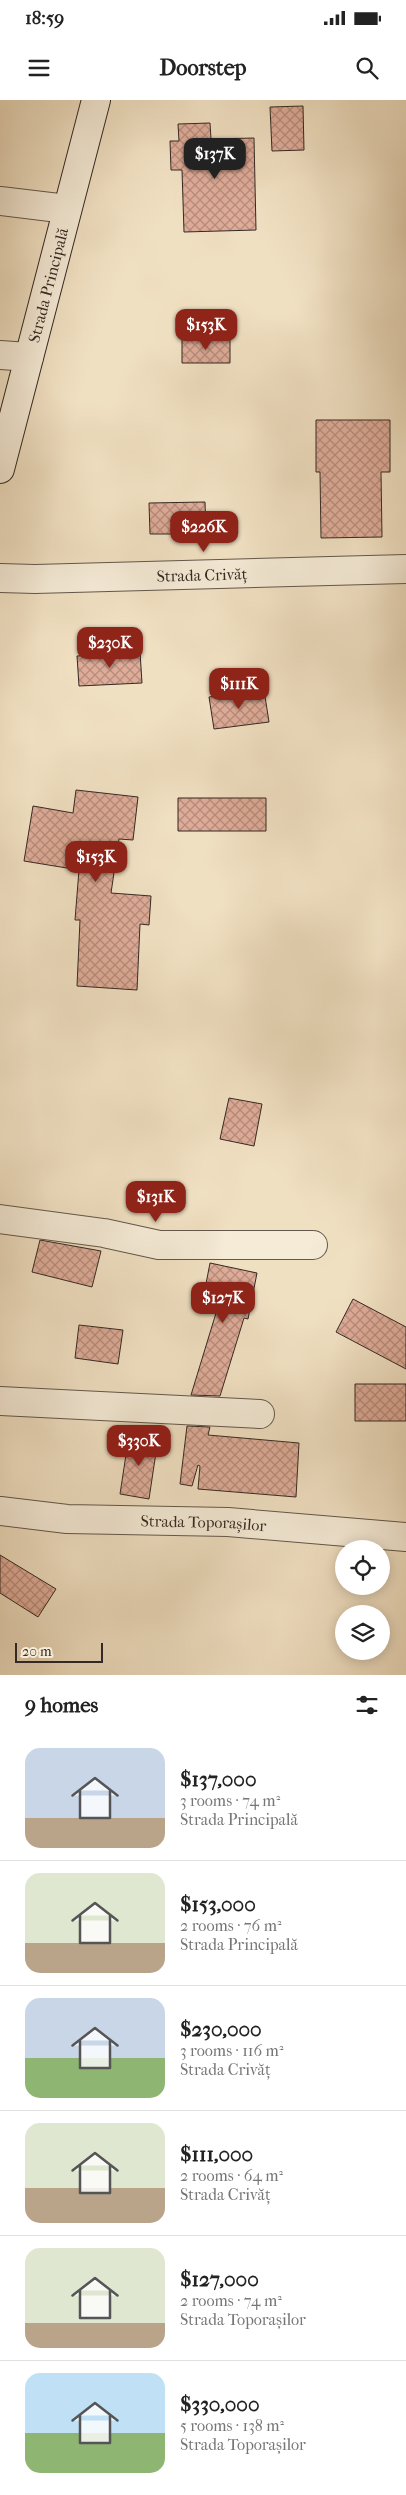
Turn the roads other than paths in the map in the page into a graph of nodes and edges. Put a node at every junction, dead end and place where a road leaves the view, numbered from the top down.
1 (96, 100) edge
2 (0, 201) edge
3 (67, 209) junction
4 (0, 355) edge
5 (29, 358) junction
6 (0, 470) edge
7 (406, 569) edge
8 (0, 578) edge
9 (0, 1219) edge
10 (313, 1245) dead end
11 (0, 1401) edge
12 (260, 1414) dead end
13 (0, 1511) edge
14 (406, 1537) edge

1 - 3 street, Strada Principală
2 - 3 street
3 - 5 street, Strada Principală
4 - 5 street
5 - 6 street, Strada Principală
7 - 8 street, Strada Crivăț
9 - 10 street
11 - 12 street
13 - 14 street, Strada Toporașilor

